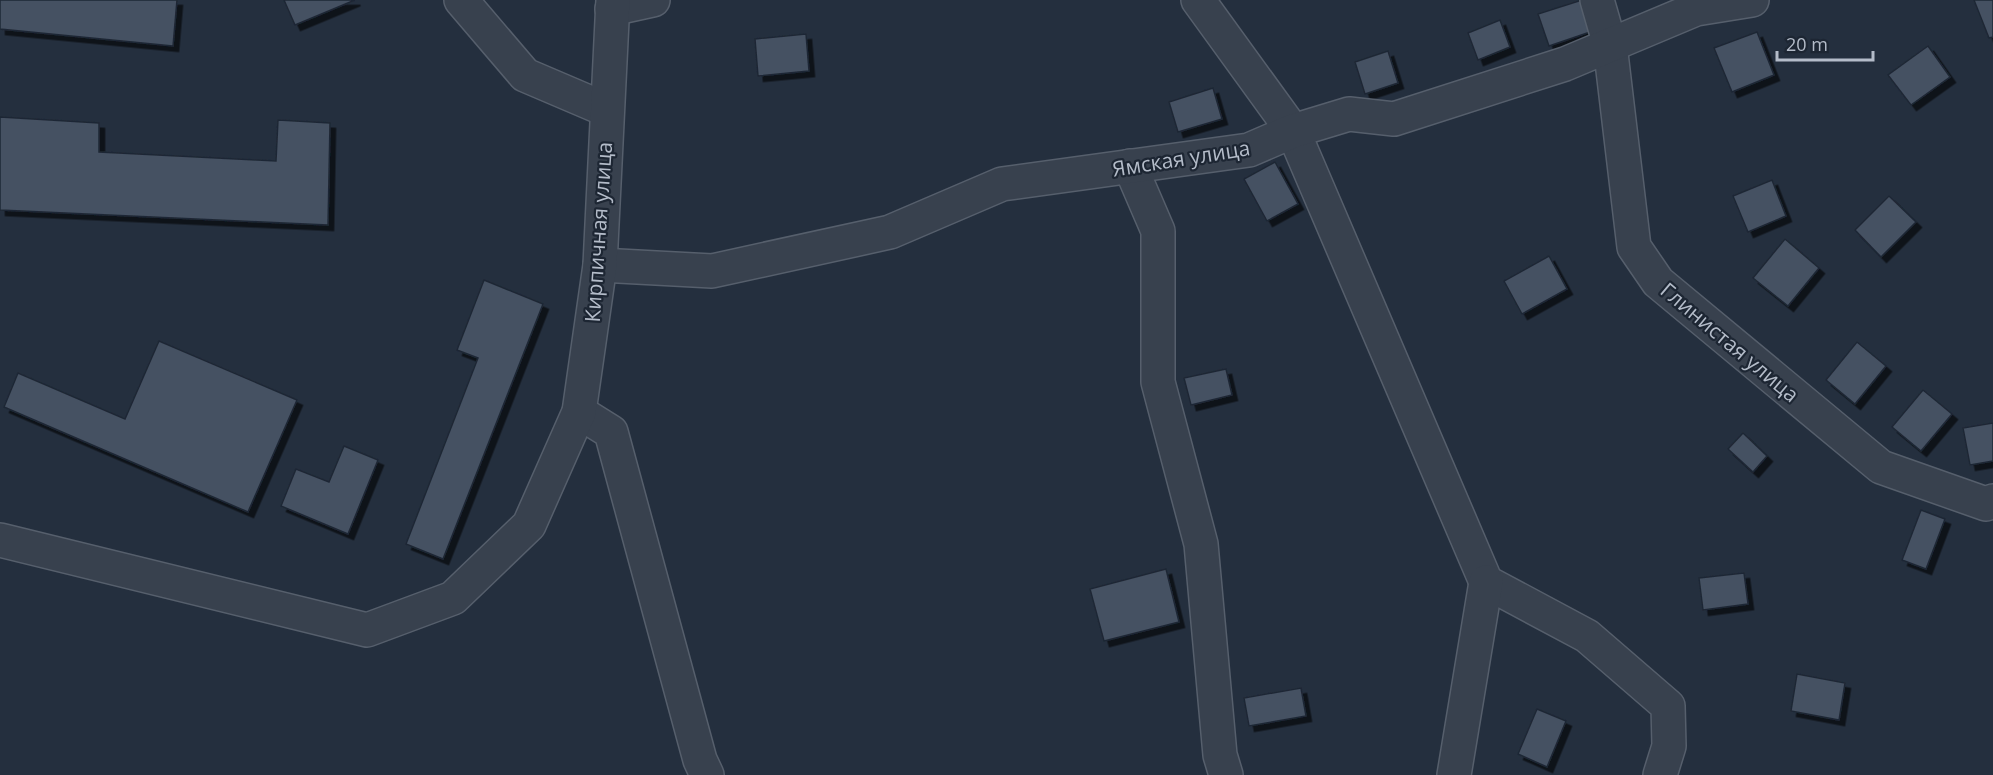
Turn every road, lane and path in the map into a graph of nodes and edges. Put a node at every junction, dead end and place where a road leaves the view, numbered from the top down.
1 (461, 0) edge
2 (653, 0) edge
3 (1198, 0) edge
4 (1597, 0) edge
5 (1752, 0) edge
6 (612, 5) edge
7 (1610, 45) junction
8 (607, 110) junction
9 (1293, 131) junction
10 (1130, 166) junction
11 (600, 265) junction
12 (579, 412) junction
13 (1993, 501) edge
14 (0, 540) edge
15 (1486, 582) junction
16 (707, 775) edge
17 (1227, 775) edge
18 (1454, 775) edge
19 (1660, 775) edge

1 - 8 street
2 - 6 street
3 - 9 street
4 - 7 street, Глинистая улица
5 - 7 street, Ямская улица
6 - 8 street, Кирпичная улица
7 - 9 street, Ямская улица
7 - 13 street, Глинистая улица
8 - 11 street, Кирпичная улица
9 - 10 street, Ямская улица
9 - 15 street
10 - 11 street, Ямская улица
10 - 17 street
11 - 12 street, Кирпичная улица
12 - 14 street, Кирпичная улица
12 - 16 street
15 - 18 street
15 - 19 street

